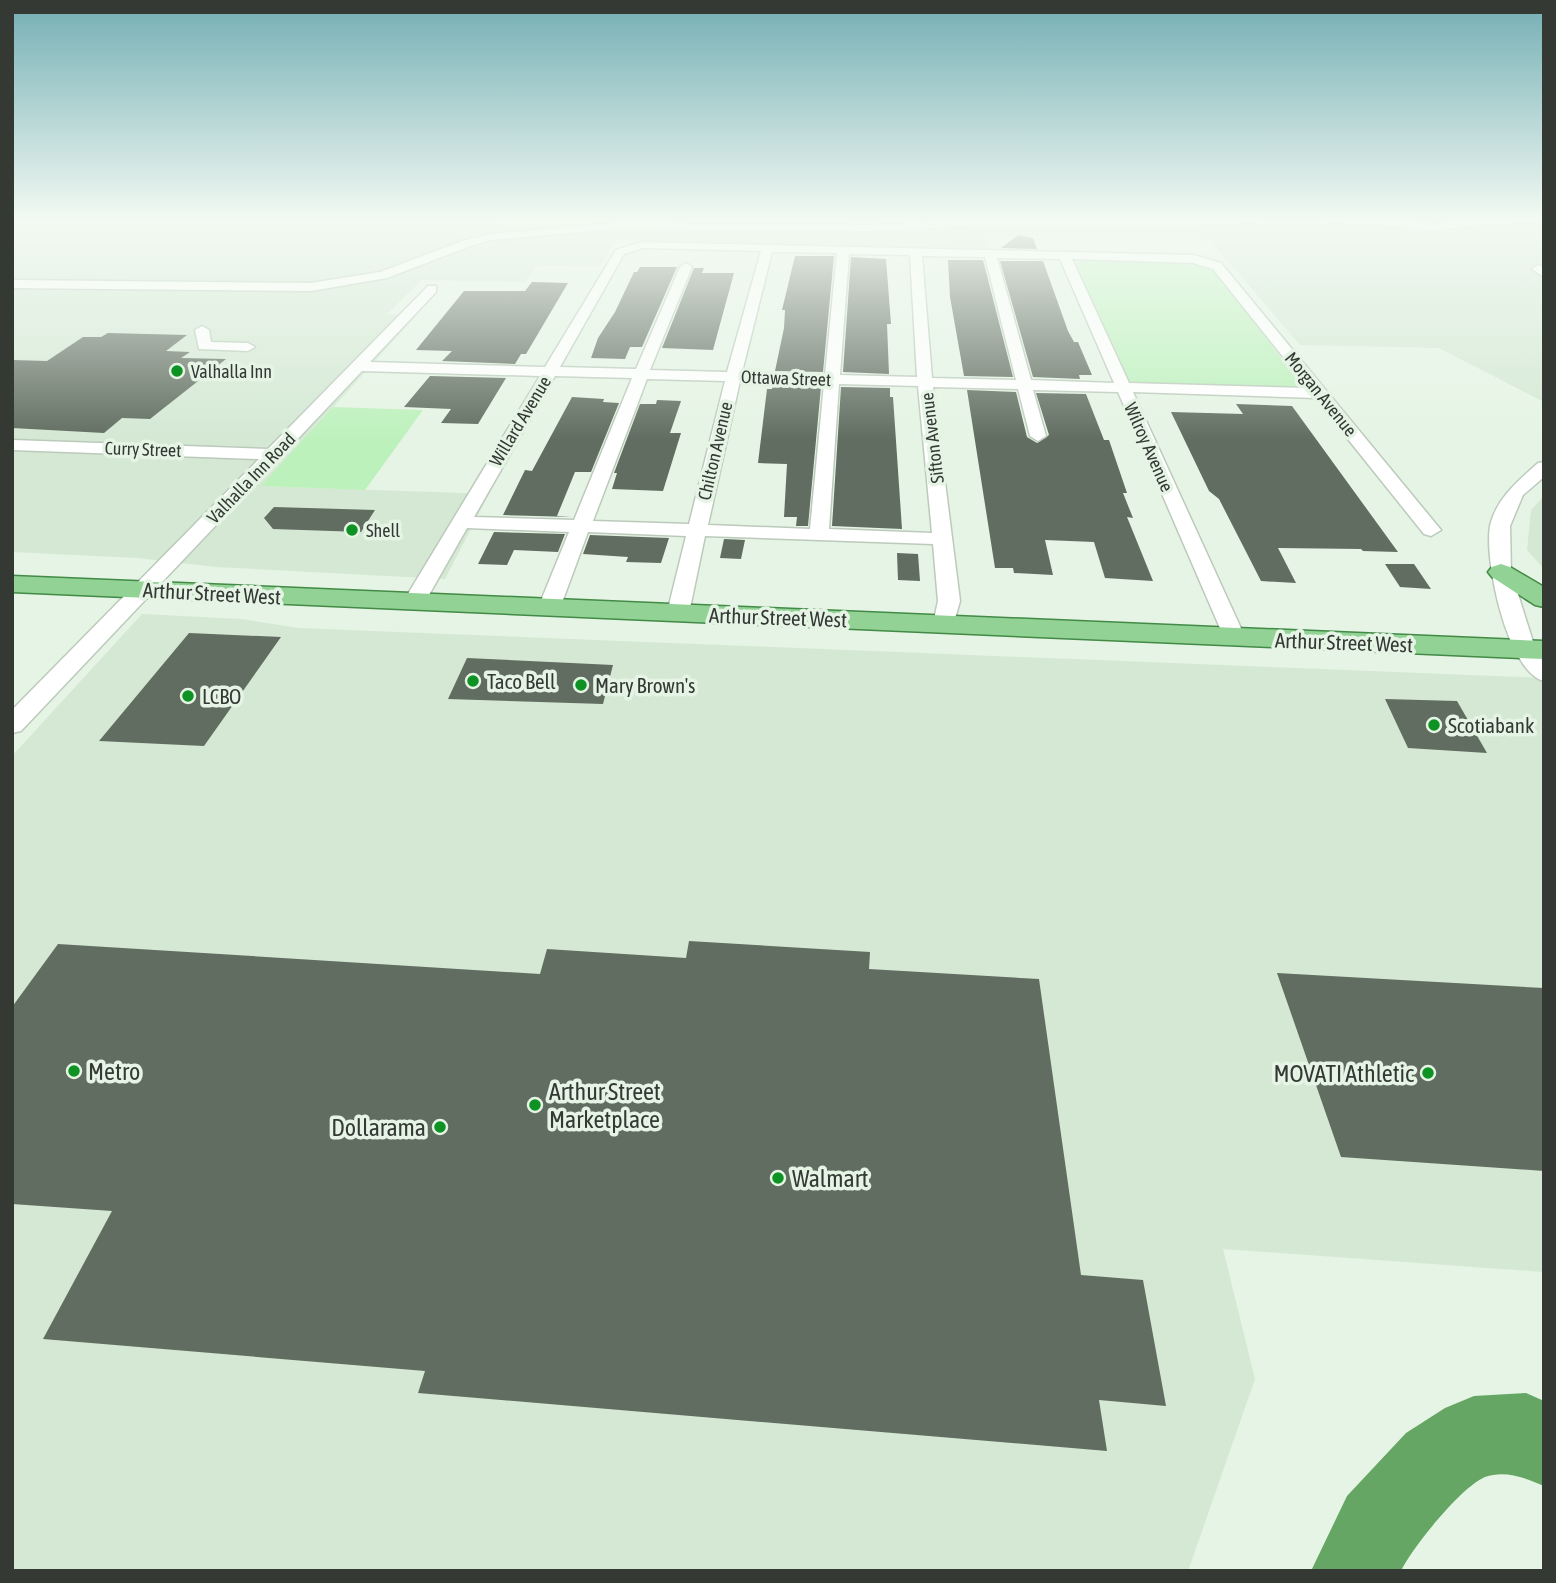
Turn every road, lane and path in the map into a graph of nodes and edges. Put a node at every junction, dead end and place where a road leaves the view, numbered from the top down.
1 (429, 292) edge
2 (596, 292) edge
3 (676, 292) edge
4 (755, 292) edge
5 (839, 292) edge
6 (919, 292) edge
7 (1000, 292) edge
8 (1081, 292) edge
9 (1238, 292) edge
10 (202, 330) dead end
11 (248, 348) dead end
12 (359, 366) junction
13 (549, 371) junction
14 (641, 374) junction
15 (733, 376) junction
16 (831, 379) junction
17 (925, 382) junction
18 (1023, 384) junction
19 (1122, 387) junction
20 (1319, 393) junction
21 (1038, 436) dead end
22 (12, 445) edge
23 (273, 454) junction
24 (1544, 467) edge
25 (460, 522) junction
26 (581, 527) junction
27 (1431, 530) dead end
28 (697, 531) junction
29 (819, 535) junction
30 (943, 539) junction
31 (1501, 572) junction
32 (12, 584) edge
33 (144, 590) junction
34 (1544, 599) edge
35 (414, 603) junction
36 (550, 608) junction
37 (678, 613) junction
38 (944, 624) junction
39 (1234, 637) junction
40 (1534, 650) edge
41 (1544, 674) edge
42 (12, 725) edge

1 - 12 street
2 - 13 street, Willard Avenue
3 - 14 street
4 - 15 street, Chilton Avenue
5 - 16 street
6 - 17 street, Sifton Avenue
7 - 18 street
8 - 19 street, Wilroy Avenue
9 - 20 street, Morgan Avenue
10 - 11 street
12 - 13 street, Ottawa Street
12 - 23 street, Valhalla Inn Road
13 - 14 street, Ottawa Street
13 - 25 street, Willard Avenue
14 - 15 street, Ottawa Street
14 - 26 street
15 - 16 street, Ottawa Street
15 - 28 street, Chilton Avenue
16 - 17 street, Ottawa Street
16 - 29 street
17 - 18 street, Ottawa Street
17 - 30 street, Sifton Avenue
18 - 19 street, Ottawa Street
18 - 21 street
19 - 20 street, Ottawa Street
19 - 39 street, Wilroy Avenue
20 - 27 street, Morgan Avenue
22 - 23 street, Curry Street
23 - 33 street, Valhalla Inn Road
24 - 31 street
25 - 26 street
25 - 35 street, Willard Avenue
26 - 28 street
26 - 36 street
28 - 29 street
28 - 37 street, Chilton Avenue
29 - 30 street
30 - 38 street, Sifton Avenue
31 - 34 main road
31 - 40 street
32 - 33 main road, Arthur Street West
33 - 35 main road, Arthur Street West
33 - 42 street, Valhalla Inn Road
35 - 36 main road, Arthur Street West
36 - 37 main road, Arthur Street West
37 - 38 main road, Arthur Street West
38 - 39 main road, Arthur Street West
39 - 40 main road, Arthur Street West
40 - 41 street

